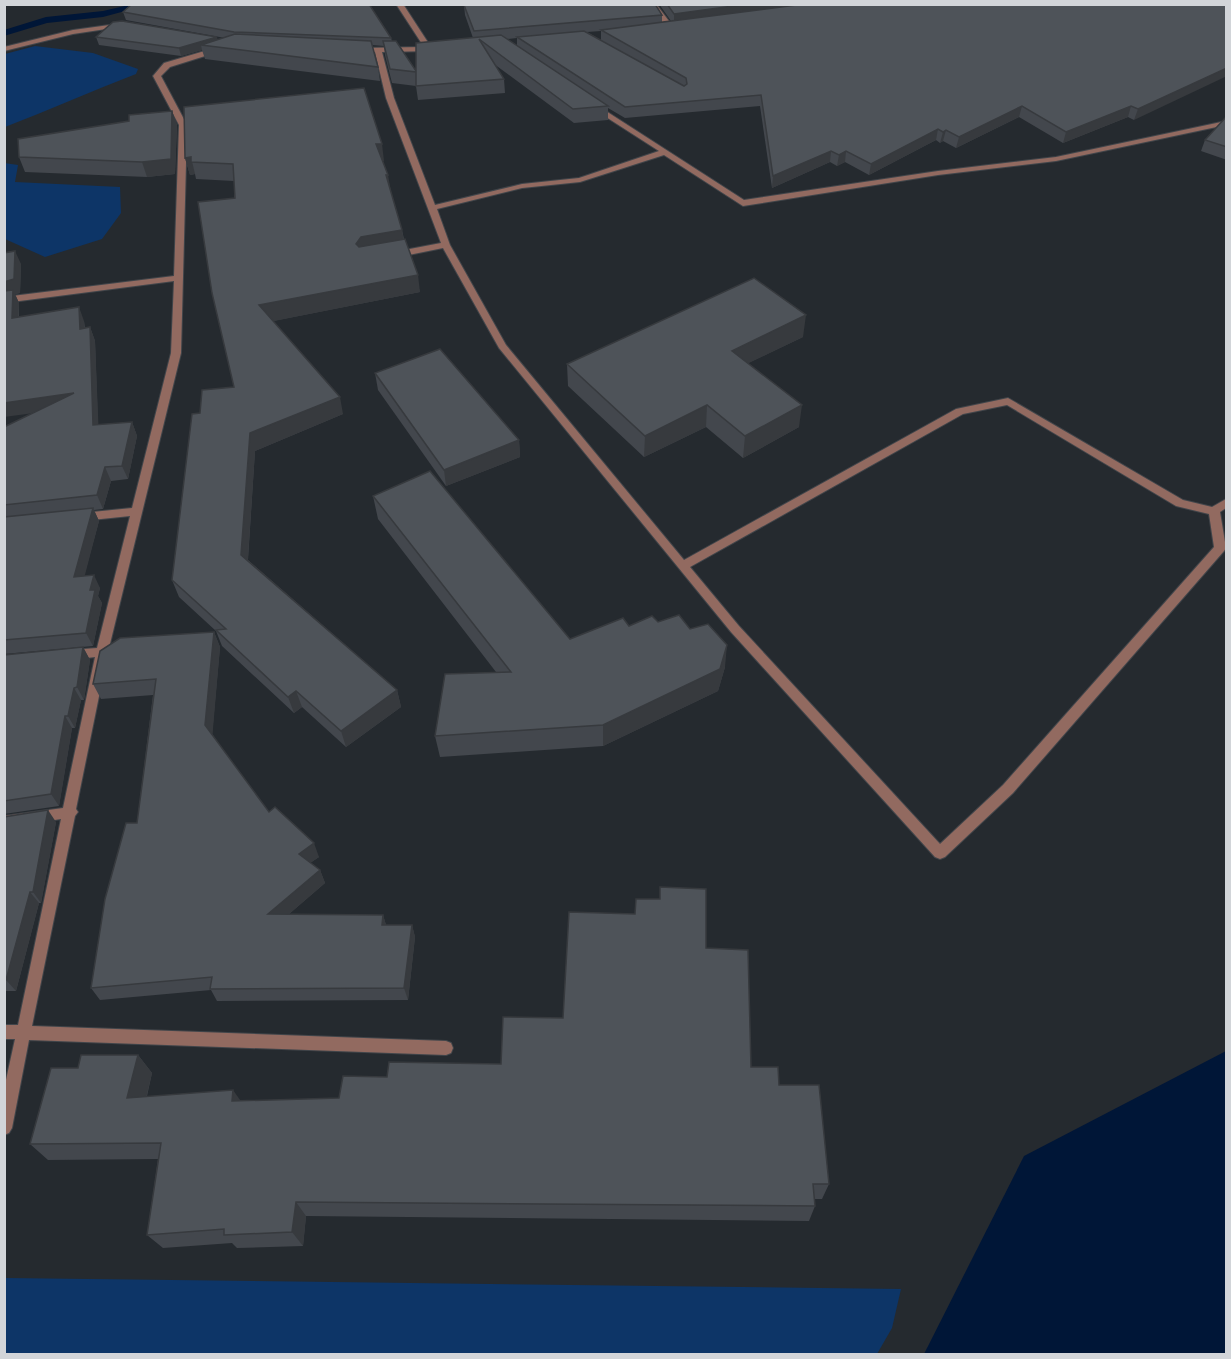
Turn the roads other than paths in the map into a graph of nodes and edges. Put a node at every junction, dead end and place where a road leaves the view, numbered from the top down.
1 (399, 4) edge
2 (652, 4) edge
3 (136, 26) edge
4 (682, 28) edge
5 (671, 29) junction
6 (661, 30) edge
7 (215, 40) edge
8 (4, 49) edge
9 (343, 49) edge
10 (378, 51) junction
11 (589, 102) edge
12 (1224, 125) edge
13 (665, 152) junction
14 (431, 208) junction
15 (446, 245) junction
16 (388, 256) edge
17 (178, 278) junction
18 (4, 300) edge
19 (1227, 503) edge
20 (138, 511) junction
21 (1214, 511) junction
22 (71, 518) edge
23 (684, 565) junction
24 (102, 652) junction
25 (58, 656) edge
26 (70, 812) junction
27 (4, 822) edge
28 (4, 1032) edge
29 (25, 1032) junction
30 (446, 1048) dead end
31 (4, 1128) edge

1 - 10 street
2 - 5 street
3 - 8 street
4 - 5 street
5 - 6 street
7 - 17 street
9 - 10 street
10 - 14 street
11 - 13 street
12 - 13 street
13 - 14 street
14 - 15 street
15 - 16 street
15 - 23 street
17 - 18 street
17 - 20 street
19 - 21 street
20 - 22 street
20 - 24 street
21 - 23 street
21 - 23 street
24 - 25 street
24 - 26 street
26 - 27 street
26 - 29 street
28 - 29 street
29 - 30 street
29 - 31 street

